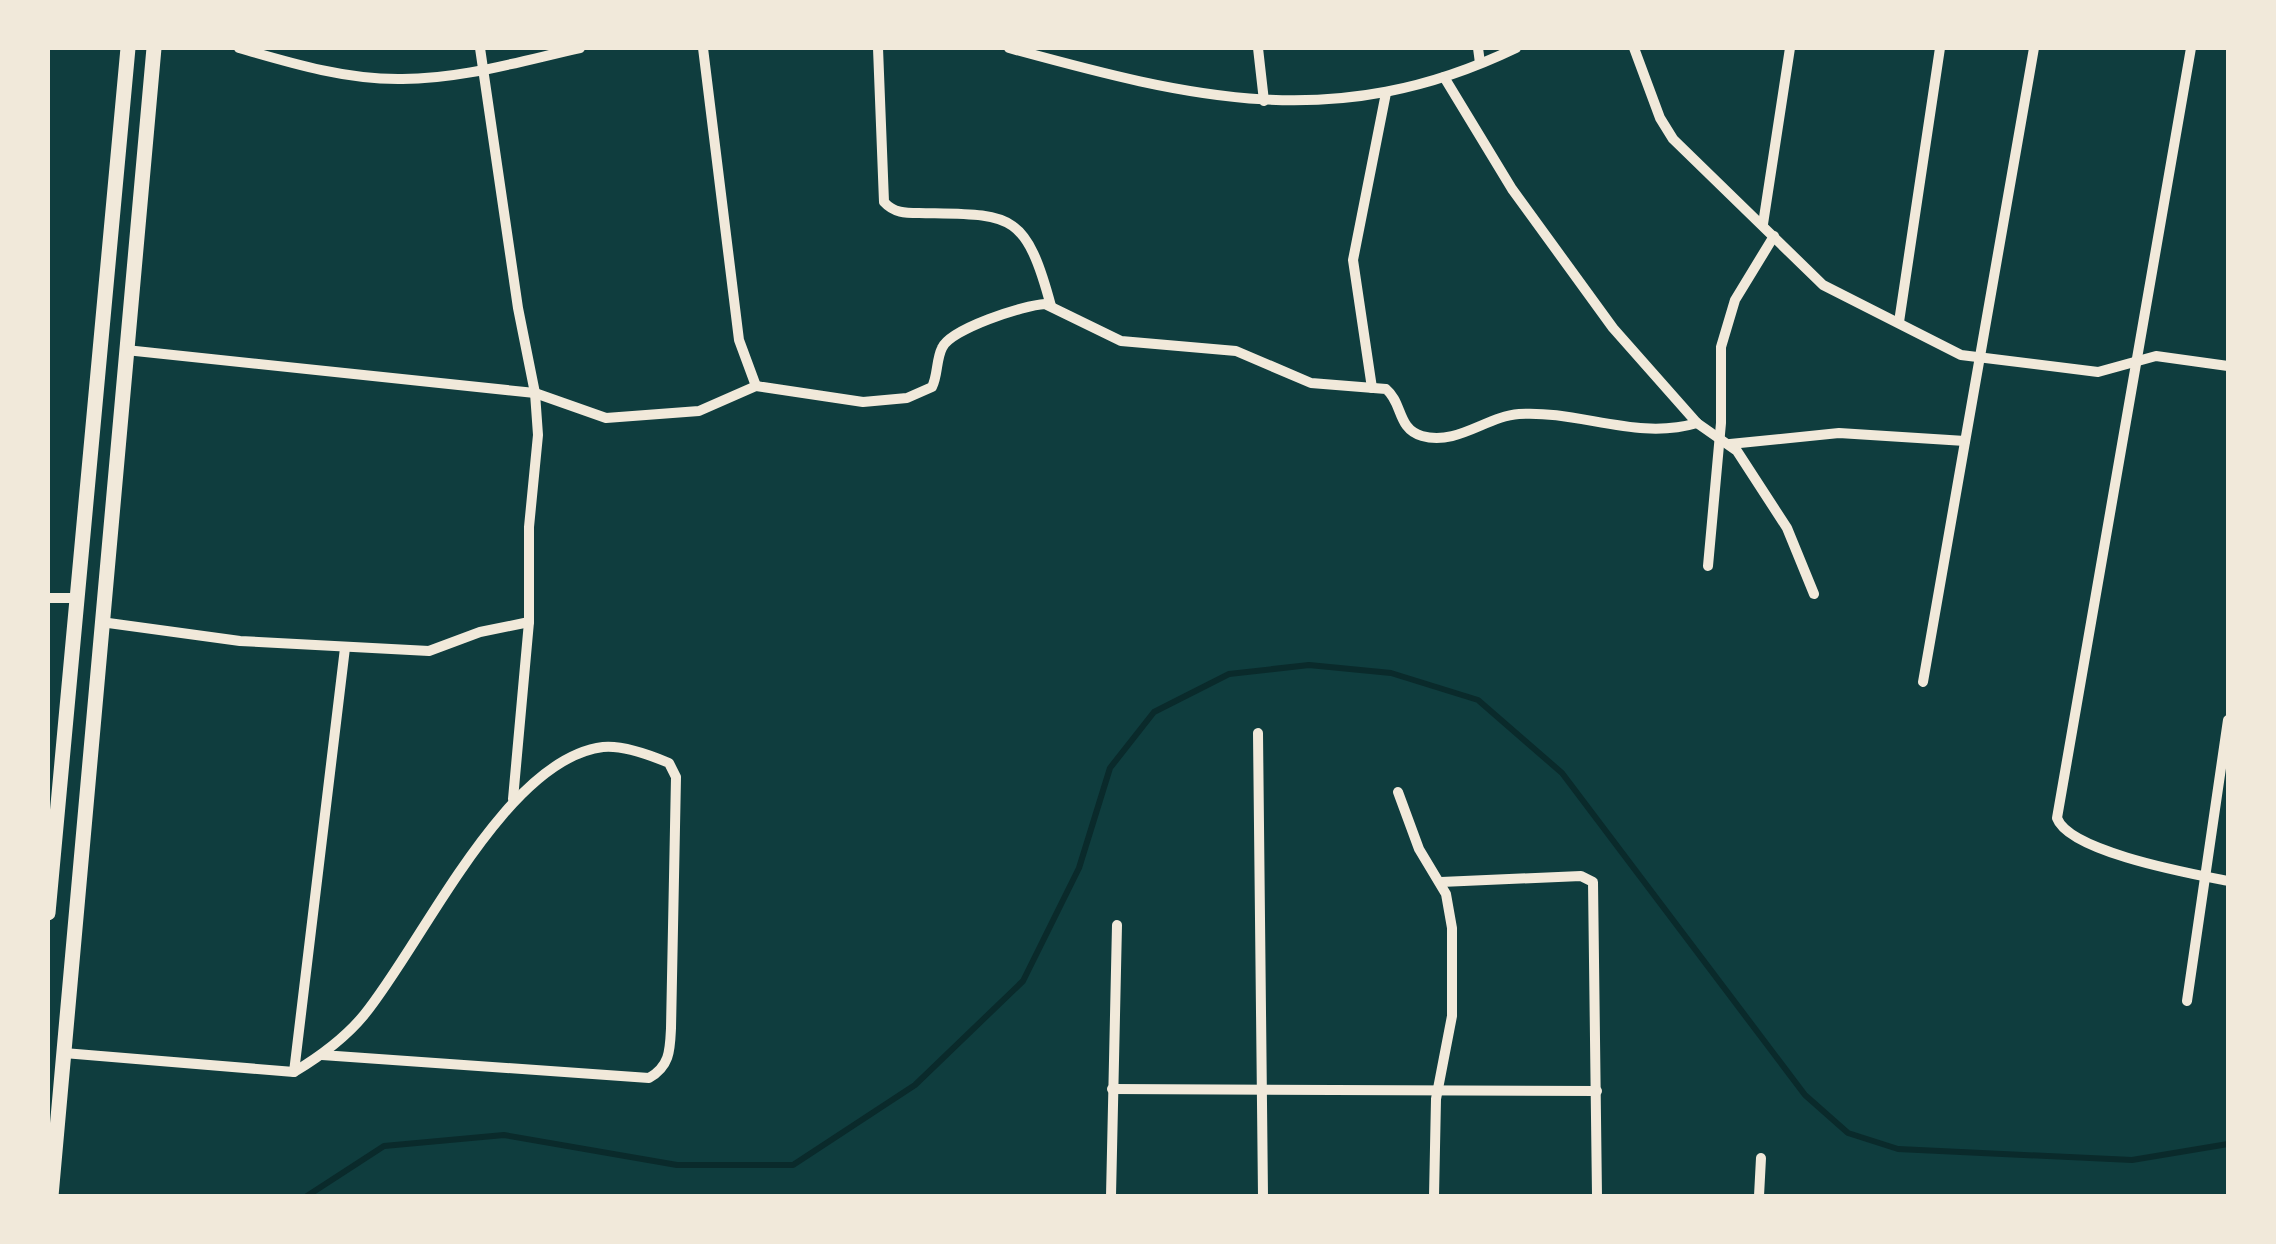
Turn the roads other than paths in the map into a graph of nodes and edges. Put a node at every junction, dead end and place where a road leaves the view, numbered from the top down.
1 (128, 48) edge
2 (154, 48) edge
3 (239, 48) edge
4 (480, 48) edge
5 (580, 48) edge
6 (702, 48) edge
7 (878, 48) edge
8 (1008, 48) edge
9 (1052, 48) edge
10 (1258, 48) edge
11 (1478, 48) edge
12 (1516, 48) edge
13 (1634, 48) edge
14 (1790, 48) edge
15 (1940, 48) edge
16 (2034, 48) edge
17 (2191, 48) edge
18 (1053, 60) junction
19 (1480, 63) junction
20 (482, 70) junction
21 (1444, 77) junction
22 (1386, 93) junction
23 (1264, 101) junction
24 (1763, 224) junction
25 (1774, 236) junction
26 (1050, 306) junction
27 (1899, 322) junction
28 (126, 350) junction
29 (1980, 358) junction
30 (2139, 360) junction
31 (2228, 366) edge
32 (756, 386) junction
33 (1372, 388) junction
34 (535, 393) junction
35 (1697, 423) junction
36 (1725, 441) junction
37 (1965, 441) junction
38 (1708, 566) dead end
39 (1814, 594) dead end
40 (48, 598) edge
41 (77, 598) junction
42 (101, 622) junction
43 (529, 622) junction
44 (345, 648) junction
45 (1922, 682) dead end
46 (2228, 720) edge
47 (1258, 732) dead end
48 (1398, 792) dead end
49 (513, 799) junction
50 (2206, 877) junction
51 (2228, 881) edge
52 (1441, 882) junction
53 (48, 913) edge
54 (1117, 925) dead end
55 (2187, 1002) dead end
56 (64, 1053) junction
57 (322, 1055) junction
58 (294, 1072) junction
59 (1112, 1089) junction
60 (1263, 1090) junction
61 (1437, 1090) junction
62 (1597, 1091) junction
63 (1761, 1158) dead end
64 (50, 1196) edge
65 (1111, 1196) edge
66 (1263, 1196) edge
67 (1434, 1196) edge
68 (1597, 1196) edge
69 (1759, 1196) edge

1 - 41 street
2 - 28 street
3 - 20 street
4 - 20 street
5 - 20 street
6 - 32 street
7 - 26 street
8 - 18 street
9 - 18 street
10 - 23 street
11 - 19 street
12 - 19 street
13 - 24 street
14 - 24 street
15 - 27 street
16 - 29 street
17 - 30 street
18 - 23 street
19 - 21 street
20 - 34 street
21 - 22 street
21 - 35 street
22 - 23 street
22 - 33 street
24 - 25 street
25 - 27 street
25 - 36 street
26 - 32 street
26 - 33 street
27 - 29 street
28 - 34 street
28 - 42 street
29 - 30 street
29 - 37 street
30 - 31 street
30 - 50 street
32 - 34 street
33 - 35 street
34 - 43 street
35 - 36 street
36 - 37 street
36 - 38 street
36 - 39 street
37 - 45 street
40 - 41 street
41 - 53 street
42 - 44 street
42 - 56 street
43 - 44 street
43 - 49 street
44 - 58 street
46 - 50 street
47 - 60 street
48 - 52 street
49 - 57 street
49 - 57 street
50 - 51 street
50 - 55 street
52 - 61 street
52 - 62 street
54 - 59 street
56 - 58 street
56 - 64 street
57 - 58 street
59 - 60 street
59 - 65 street
60 - 61 street
60 - 66 street
61 - 62 street
61 - 67 street
62 - 68 street
63 - 69 street

